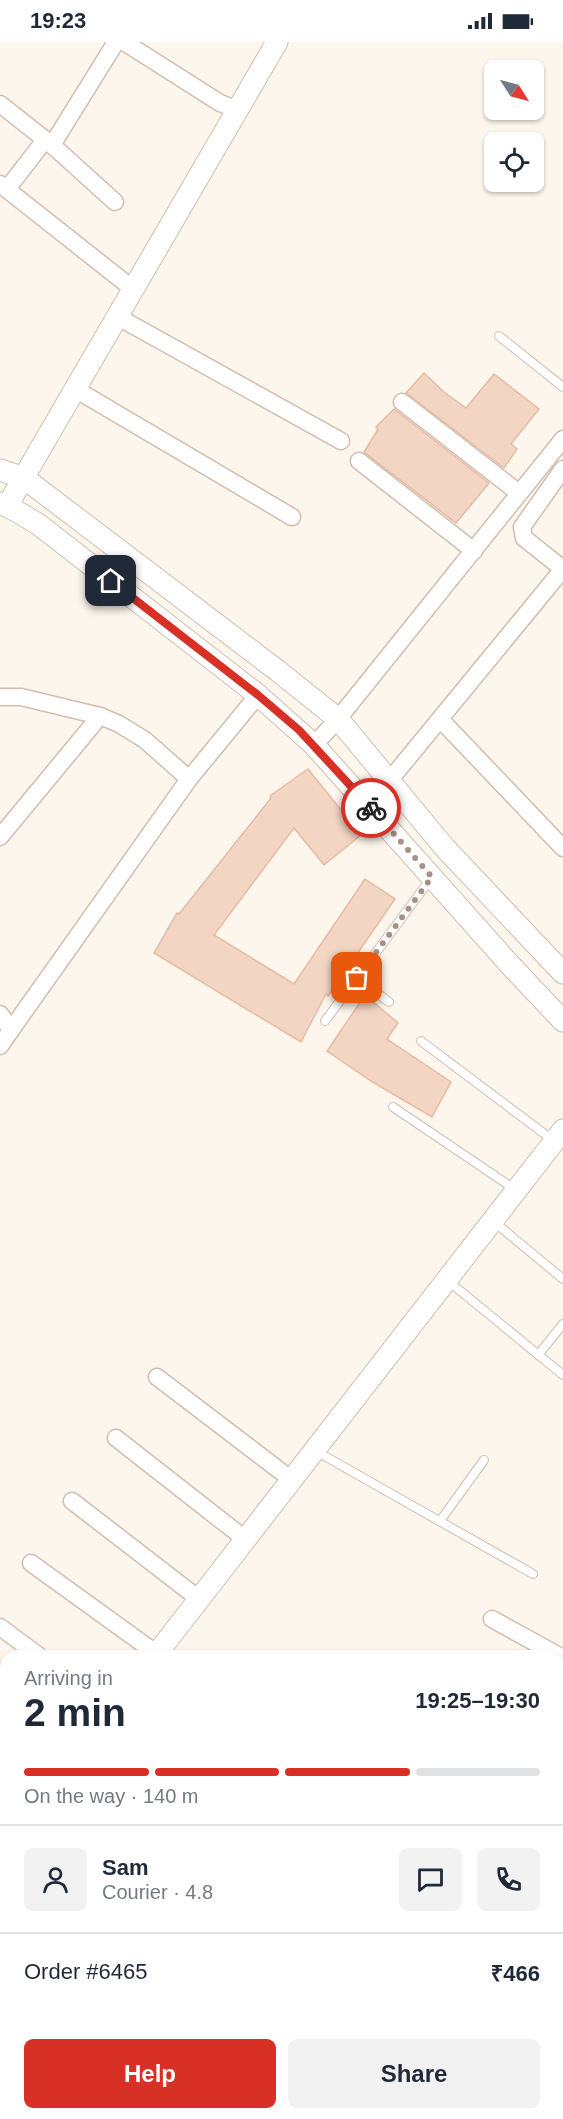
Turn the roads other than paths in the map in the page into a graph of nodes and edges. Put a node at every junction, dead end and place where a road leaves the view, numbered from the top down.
1 (116, 42) edge
2 (124, 42) edge
3 (272, 44) edge
4 (0, 104) edge
5 (238, 110) junction
6 (49, 143) junction
7 (3, 186) edge
8 (115, 202) dead end
9 (133, 289) junction
10 (118, 316) junction
11 (499, 336) dead end
12 (563, 387) edge
13 (75, 389) junction
14 (402, 402) dead end
15 (341, 441) dead end
16 (560, 447) edge
17 (359, 461) dead end
18 (0, 470) edge
19 (24, 478) junction
20 (560, 480) edge
21 (519, 493) junction
22 (4, 505) edge
23 (292, 517) dead end
24 (474, 551) junction
25 (563, 569) edge
26 (258, 695) junction
27 (0, 697) edge
28 (100, 716) junction
29 (338, 719) junction
30 (441, 719) junction
31 (314, 745) junction
32 (189, 779) junction
33 (389, 782) junction
34 (0, 837) edge
35 (563, 848) edge
36 (432, 877) junction
37 (563, 973) edge
38 (357, 978) junction
39 (389, 1002) dead end
40 (0, 1014) edge
41 (325, 1021) dead end
42 (563, 1021) edge
43 (11, 1030) junction
44 (421, 1041) dead end
45 (0, 1046) edge
46 (393, 1107) dead end
47 (558, 1136) edge
48 (516, 1190) junction
49 (492, 1221) junction
50 (563, 1279) edge
51 (446, 1280) junction
52 (563, 1324) edge
53 (538, 1355) junction
54 (563, 1375) edge
55 (157, 1377) dead end
56 (116, 1438) dead end
57 (314, 1450) junction
58 (484, 1460) dead end
59 (292, 1480) junction
60 (72, 1501) dead end
61 (440, 1521) junction
62 (245, 1539) junction
63 (32, 1563) dead end
64 (533, 1574) dead end
65 (199, 1599) junction
66 (492, 1619) dead end
67 (0, 1627) edge
68 (31, 1650) edge
69 (149, 1650) edge
70 (160, 1650) edge
71 (548, 1650) edge

1 - 6 street
2 - 5 street
3 - 5 street
4 - 6 street
5 - 9 street
6 - 7 street
6 - 8 street
7 - 9 street
9 - 10 street
10 - 13 street
10 - 15 street
11 - 12 lane
13 - 19 street
13 - 23 street
14 - 21 street
16 - 21 street
17 - 24 street
18 - 19 street
19 - 22 street
19 - 29 street
20 - 25 street
21 - 24 street
22 - 26 street
24 - 29 street
25 - 30 street
26 - 31 street
26 - 32 street
27 - 28 street
28 - 32 street
28 - 34 street
29 - 31 street
29 - 33 street
30 - 33 street
30 - 35 street
31 - 36 street
32 - 43 street
33 - 37 street
36 - 38 lane
36 - 42 street
38 - 39 lane
38 - 41 lane
40 - 43 street
43 - 45 street
44 - 47 lane
46 - 48 lane
47 - 48 street
48 - 49 street
49 - 50 lane
49 - 51 street
51 - 53 lane
51 - 57 street
52 - 53 lane
53 - 54 lane
55 - 59 street
56 - 62 street
57 - 59 street
57 - 61 lane
58 - 61 lane
59 - 62 street
60 - 65 street
61 - 64 lane
62 - 65 street
63 - 69 street
65 - 70 street
66 - 71 street
67 - 68 street

